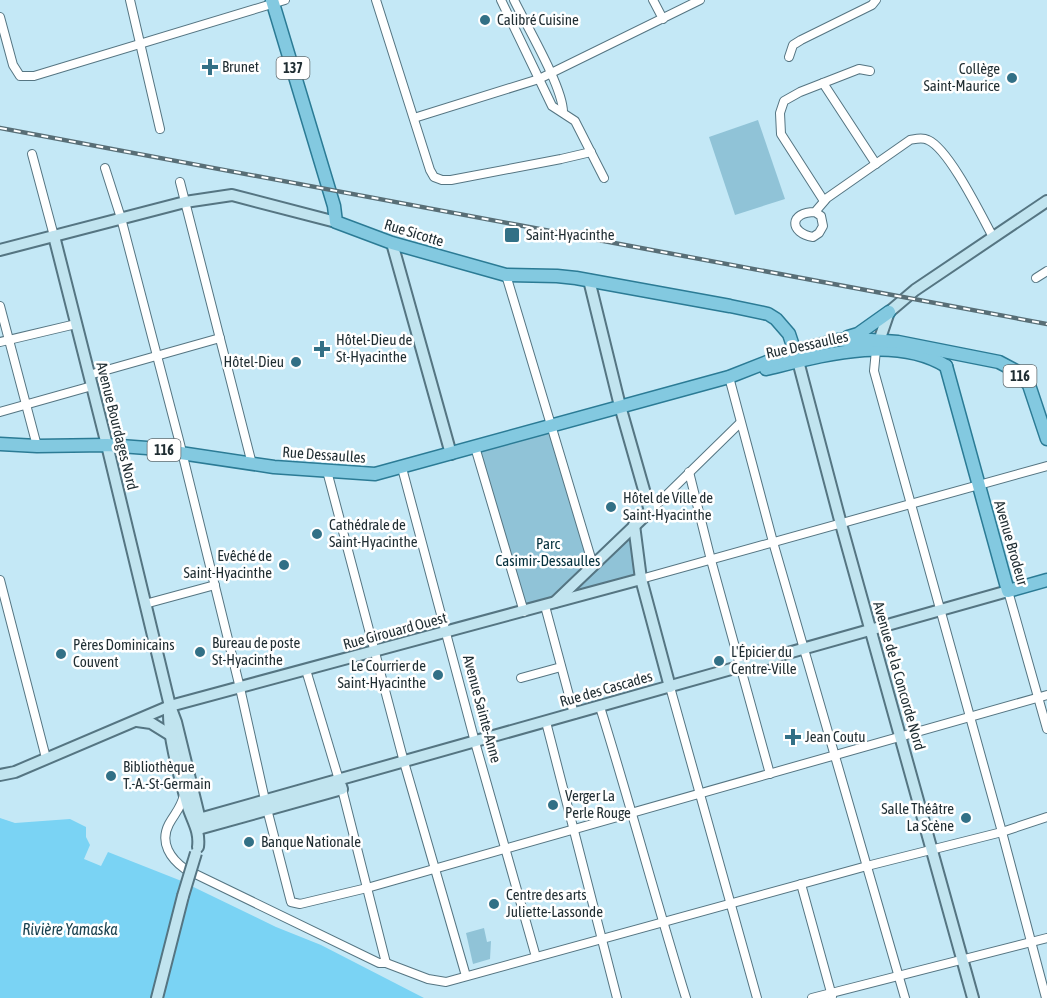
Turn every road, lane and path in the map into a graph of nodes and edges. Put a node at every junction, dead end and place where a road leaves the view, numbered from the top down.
1 (130, 0) edge
2 (376, 0) edge
3 (501, 0) edge
4 (514, 0) edge
5 (653, 0) edge
6 (700, 0) edge
7 (876, 0) edge
8 (277, 1) edge
9 (0, 17) edge
10 (663, 19) junction
11 (524, 21) junction
12 (514, 26) junction
13 (140, 45) junction
14 (789, 57) dead end
15 (870, 72) dead end
16 (550, 74) junction
17 (539, 79) junction
18 (823, 83) junction
19 (563, 112) junction
20 (414, 118) junction
21 (160, 129) dead end
22 (591, 152) junction
23 (32, 154) dead end
24 (876, 164) junction
25 (105, 168) dead end
26 (604, 178) dead end
27 (180, 182) dead end
28 (824, 201) junction
29 (1047, 201) edge
30 (185, 202) junction
31 (815, 212) dead end
32 (121, 218) junction
33 (336, 222) junction
34 (54, 236) junction
35 (993, 237) junction
36 (392, 243) junction
37 (0, 250) edge
38 (1047, 271) edge
39 (506, 275) junction
40 (1036, 278) dead end
41 (589, 280) junction
42 (0, 306) edge
43 (889, 312) junction
44 (76, 324) junction
45 (219, 338) junction
46 (9, 340) junction
47 (838, 340) junction
48 (0, 342) edge
49 (877, 345) junction
50 (956, 354) junction
51 (158, 356) junction
52 (797, 356) junction
53 (946, 366) junction
54 (729, 377) junction
55 (90, 381) junction
56 (26, 405) junction
57 (620, 406) junction
58 (0, 412) edge
59 (740, 423) junction
60 (551, 426) junction
61 (1047, 440) edge
62 (0, 444) edge
63 (107, 445) junction
64 (37, 446) junction
65 (475, 447) junction
66 (183, 453) junction
67 (451, 454) junction
68 (252, 464) junction
69 (1047, 466) edge
70 (402, 468) junction
71 (327, 471) junction
72 (689, 472) junction
73 (979, 485) junction
74 (912, 504) junction
75 (650, 510) junction
76 (841, 524) junction
77 (634, 525) junction
78 (773, 543) junction
79 (711, 560) junction
80 (593, 565) junction
81 (641, 579) junction
82 (0, 580) edge
83 (1047, 580) edge
84 (214, 585) junction
85 (1008, 591) junction
86 (145, 604) junction
87 (549, 605) junction
88 (940, 610) junction
89 (524, 612) junction
90 (871, 630) junction
91 (446, 632) junction
92 (804, 649) junction
93 (375, 651) junction
94 (561, 667) junction
95 (740, 667) junction
96 (306, 670) junction
97 (521, 678) dead end
98 (240, 687) junction
99 (670, 687) junction
100 (1047, 695) edge
101 (1038, 698) junction
102 (170, 706) junction
103 (600, 706) junction
104 (574, 714) junction
105 (969, 717) junction
106 (135, 720) junction
107 (546, 722) junction
108 (1047, 729) edge
109 (172, 736) junction
110 (901, 737) junction
111 (475, 742) junction
112 (835, 755) junction
113 (46, 758) junction
114 (404, 762) junction
115 (770, 774) junction
116 (0, 775) edge
117 (340, 784) junction
118 (184, 790) junction
119 (699, 794) junction
120 (266, 805) junction
121 (633, 812) junction
122 (1047, 817) edge
123 (200, 827) junction
124 (574, 830) junction
125 (1002, 832) junction
126 (505, 849) junction
127 (933, 849) junction
128 (867, 866) junction
129 (435, 869) junction
130 (801, 884) junction
131 (367, 888) junction
132 (729, 904) junction
133 (662, 922) junction
134 (1047, 938) edge
135 (602, 940) junction
136 (1030, 942) junction
137 (536, 957) junction
138 (963, 960) junction
139 (386, 963) junction
140 (466, 976) junction
141 (898, 976) junction
142 (832, 996) edge
143 (157, 998) edge
144 (617, 998) edge
145 (686, 998) edge
146 (757, 998) edge
147 (812, 998) edge
148 (905, 998) edge
149 (973, 998) edge
150 (1046, 998) edge

1 - 13 street
2 - 20 street
3 - 12 street
4 - 11 street
5 - 10 street
6 - 10 street
7 - 14 street
8 - 13 street
8 - 33 main road, 137
9 - 13 street
10 - 16 street
11 - 12 street
11 - 16 street
12 - 17 street
13 - 21 street
15 - 18 street
16 - 17 street
16 - 19 street
17 - 19 street
17 - 20 street
18 - 24 street
18 - 28 street
19 - 22 street
20 - 22 street
22 - 26 street
23 - 34 street, Avenue Bourdages Nord
24 - 28 street
24 - 35 street
25 - 32 street
27 - 30 street
28 - 31 street
29 - 35 street
30 - 32 street, Rue Sicotte
30 - 33 street, Rue Sicotte
30 - 45 street
32 - 34 street, Rue Sicotte
32 - 51 street
33 - 36 main road, Rue Sicotte
34 - 37 street, Rue Sicotte
34 - 44 street, Avenue Bourdages Nord
35 - 43 street
36 - 39 main road, Rue Sicotte
36 - 67 street
38 - 40 street
39 - 41 main road, Rue Sicotte
39 - 60 street
41 - 52 main road, Rue Sicotte
41 - 57 street
42 - 46 street
43 - 47 main road
43 - 49 street
44 - 46 street
44 - 55 street, Avenue Bourdages Nord
45 - 51 street
45 - 68 street
46 - 48 street
46 - 56 street
47 - 49 main road, Rue Dessaulles / 116
47 - 52 main road, Rue Dessaulles / 116
49 - 50 main road, Rue Dessaulles / 116
49 - 52 main road, Rue Dessaulles / 116
49 - 53 main road, Rue Dessaulles / 116
49 - 74 street
50 - 53 main road
50 - 61 main road, 116
51 - 55 street
51 - 66 street
52 - 54 main road, Rue Dessaulles
52 - 76 street, Avenue de la Concorde Nord
53 - 73 main road, Avenue Brodeur
54 - 57 main road, Rue Dessaulles
54 - 59 street
55 - 56 street
55 - 63 street, Avenue Bourdages Nord
56 - 58 street
56 - 64 street
57 - 60 main road, Rue Dessaulles
57 - 75 street
59 - 72 street, Rue Girouard Ouest
59 - 78 street
60 - 65 main road, Rue Dessaulles
60 - 80 street
62 - 64 main road, Rue Dessaulles / 116
63 - 64 main road, Rue Dessaulles / 116
63 - 66 main road, Rue Dessaulles / 116
63 - 86 street, Avenue Bourdages Nord
65 - 67 main road, Rue Dessaulles
65 - 89 street
66 - 68 main road, Rue Dessaulles / 116
66 - 84 street
67 - 70 main road, Rue Dessaulles / 116
68 - 71 main road, Rue Dessaulles / 116
69 - 73 street
70 - 71 main road, Rue Dessaulles / 116
70 - 91 street, Avenue Sainte-Anne
71 - 93 street
72 - 75 street, Rue Girouard Ouest
72 - 79 street
73 - 74 street
73 - 85 main road, Avenue Brodeur
74 - 76 street
74 - 88 street
75 - 77 street, Rue Girouard Ouest
76 - 78 street
76 - 90 street, Avenue de la Concorde Nord
77 - 80 street, Rue Girouard Ouest
77 - 81 street
78 - 79 street
78 - 92 street
79 - 81 street
79 - 95 street
80 - 87 street, Rue Girouard Ouest
81 - 87 street
81 - 99 street
82 - 113 street
83 - 85 main road, Rue des Cascades
84 - 86 street
84 - 98 street
85 - 88 street, Rue des Cascades
85 - 101 street, Avenue Brodeur
86 - 102 street, Avenue Bourdages Nord
87 - 89 street, Rue Girouard Ouest
87 - 94 street
88 - 90 street, Rue des Cascades
88 - 105 street
89 - 91 street, Rue Girouard Ouest
90 - 92 street, Rue des Cascades
90 - 110 street, Avenue de la Concorde Nord
91 - 93 street, Rue Girouard Ouest
91 - 111 street, Avenue Sainte-Anne
92 - 95 street, Rue des Cascades
92 - 112 street
93 - 96 street, Rue Girouard Ouest
93 - 114 street
94 - 97 street
94 - 104 street
95 - 99 street, Rue des Cascades
95 - 115 street
96 - 98 street, Rue Girouard Ouest
96 - 117 street
98 - 102 street, Rue Girouard Ouest
98 - 120 street
99 - 103 street, Rue des Cascades
99 - 119 street
100 - 101 street
101 - 105 street
101 - 108 street, Avenue Brodeur
102 - 106 street, Rue Girouard Ouest
102 - 109 street, Avenue Bourdages Nord
102 - 123 street, Avenue Bourdages Nord
103 - 104 street, Rue des Cascades
103 - 121 street
104 - 107 street, Rue des Cascades
105 - 110 street
105 - 125 street
106 - 109 street
106 - 113 street, Rue Girouard Ouest
107 - 111 street, Rue des Cascades
107 - 124 street
109 - 118 street, Avenue Bourdages Nord
110 - 112 street
110 - 127 street, Avenue de la Concorde Nord
111 - 114 street, Rue des Cascades
111 - 126 street, Avenue Sainte-Anne
112 - 115 street
112 - 128 street
113 - 116 street, Rue Girouard Ouest
114 - 117 street, Rue des Cascades
114 - 129 street
115 - 119 street
117 - 120 street, Rue des Cascades
117 - 120 street, Rue des Cascades
117 - 131 street
118 - 123 street, Avenue Bourdages Nord
118 - 139 street
119 - 121 street
119 - 132 street
120 - 123 street, Rue des Cascades
120 - 123 street, Rue des Cascades
120 - 131 street
121 - 124 street
121 - 133 street
122 - 125 street
123 - 143 street, Avenue Bourdages Nord, bridge
124 - 126 street
124 - 135 street
125 - 127 street
125 - 136 street
126 - 129 street
126 - 137 street, Avenue Sainte-Anne
127 - 128 street
127 - 138 street, Avenue de la Concorde Nord
128 - 130 street
128 - 141 street
129 - 131 street
129 - 140 street
130 - 132 street
130 - 142 street
131 - 139 street
132 - 133 street
132 - 146 street
133 - 135 street
133 - 145 street
134 - 136 street
135 - 137 street
135 - 144 street
136 - 138 street
136 - 150 street
137 - 140 street
138 - 141 street
138 - 149 street, Avenue de la Concorde Nord
139 - 140 street
141 - 142 street
141 - 148 street
142 - 147 street

